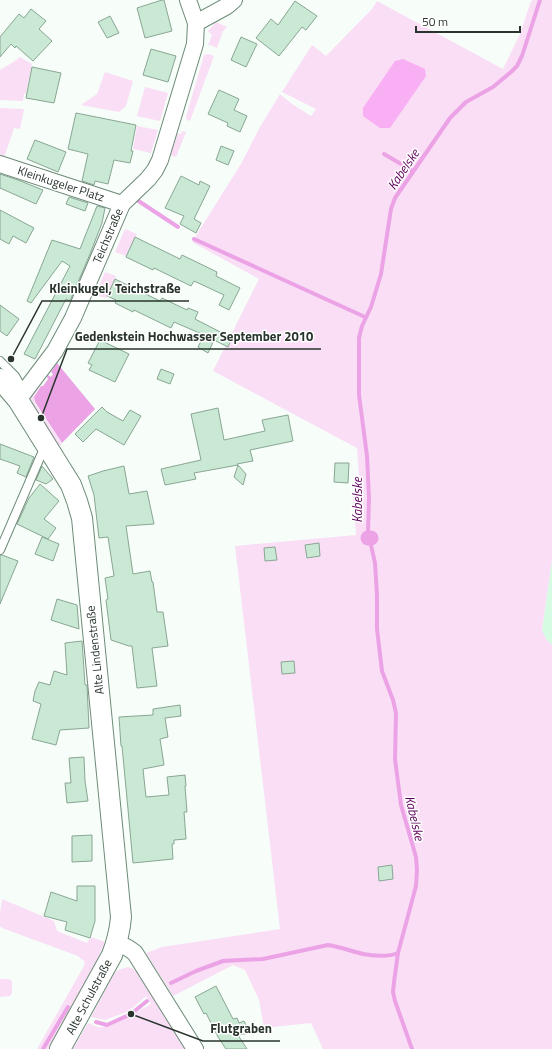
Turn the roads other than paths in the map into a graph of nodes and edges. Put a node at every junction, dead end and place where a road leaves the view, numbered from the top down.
1 (188, 0) edge
2 (234, 0) edge
3 (196, 23) junction
4 (0, 164) edge
5 (122, 204) junction
6 (0, 361) edge
7 (0, 379) edge
8 (18, 400) junction
9 (46, 445) junction
10 (0, 550) edge
11 (116, 943) junction
12 (60, 1049) edge
13 (195, 1049) edge

1 - 3 street, Teichstraße
2 - 3 street
3 - 5 street, Teichstraße
4 - 5 street, Kleinkugeler Platz
5 - 8 street, Teichstraße
6 - 8 lane
7 - 8 street, Alte Lindenstraße
8 - 9 street, Alte Lindenstraße
9 - 10 lane
9 - 11 street, Alte Lindenstraße
11 - 12 street, Alte Schulstraße
11 - 13 street

